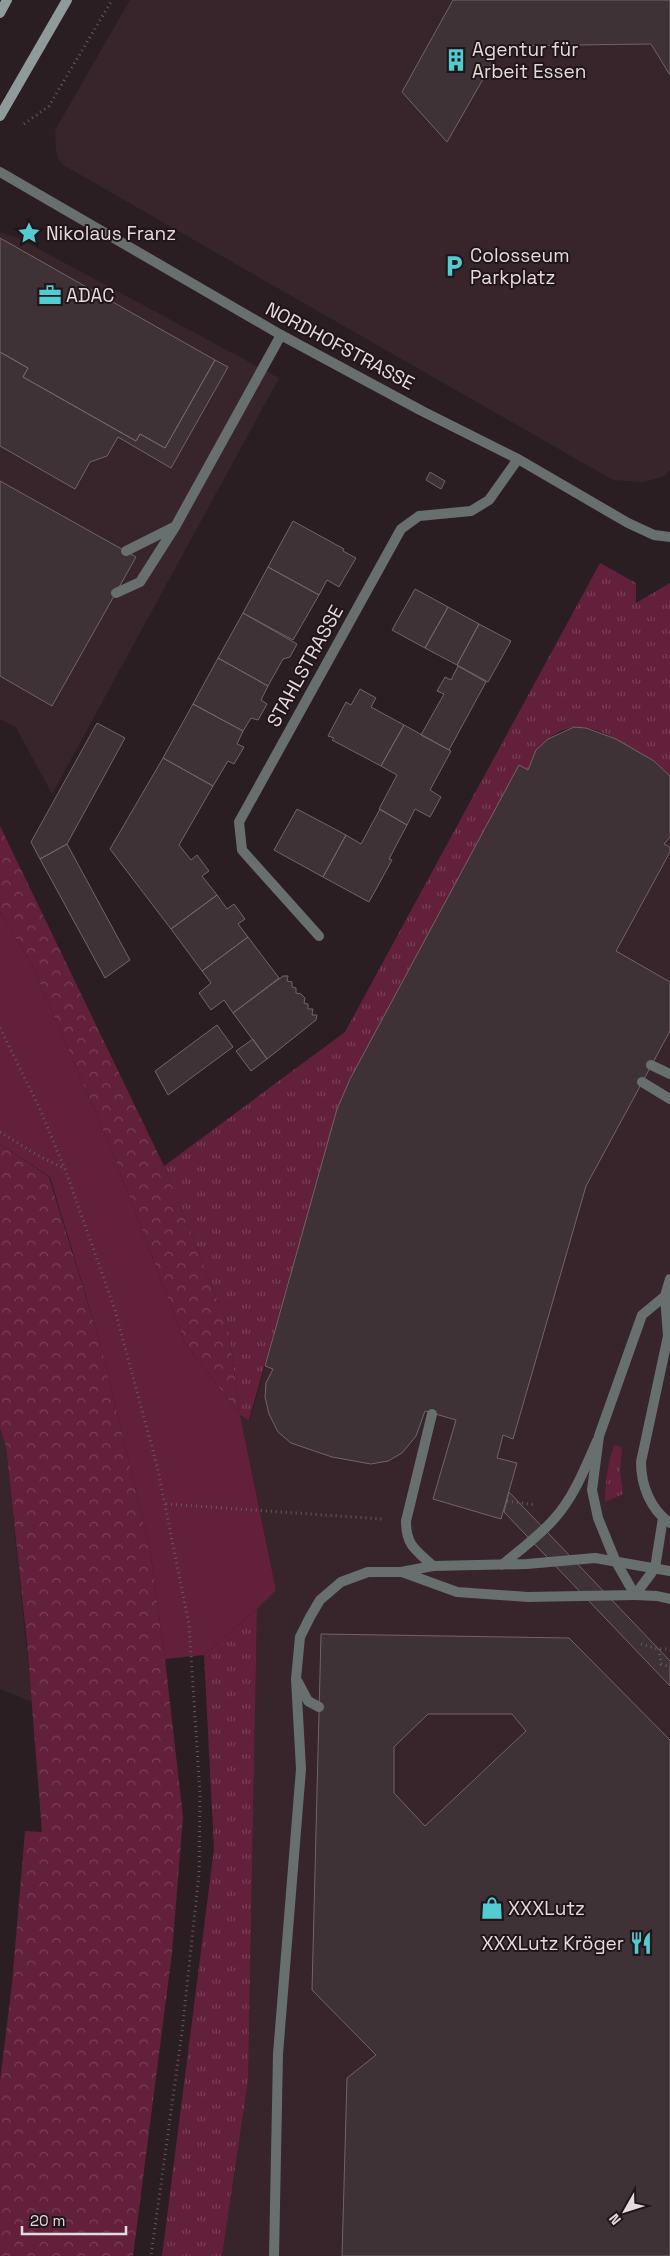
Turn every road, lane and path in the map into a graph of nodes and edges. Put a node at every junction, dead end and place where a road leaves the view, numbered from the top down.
1 (7, 0) edge
2 (67, 0) edge
3 (112, 0) edge
4 (0, 12) edge
5 (49, 106) dead end
6 (0, 116) edge
7 (0, 172) edge
8 (281, 335) junction
9 (518, 459) junction
10 (175, 527) junction
11 (670, 538) edge
12 (126, 551) dead end
13 (116, 593) dead end
14 (319, 936) dead end
15 (0, 1028) edge
16 (651, 1065) dead end
17 (670, 1074) edge
18 (642, 1082) dead end
19 (670, 1099) edge
20 (0, 1132) edge
21 (66, 1169) junction
22 (670, 1279) edge
23 (668, 1297) edge
24 (432, 1414) dead end
25 (599, 1436) junction
26 (507, 1501) dead end
27 (166, 1504) junction
28 (542, 1506) dead end
29 (666, 1520) edge
30 (406, 1521) junction
31 (615, 1560) junction
32 (502, 1565) junction
33 (433, 1566) junction
34 (655, 1568) junction
35 (670, 1571) edge
36 (401, 1572) junction
37 (635, 1595) junction
38 (670, 1599) edge
39 (641, 1644) dead end
40 (659, 1649) junction
41 (670, 1649) edge
42 (670, 1667) edge
43 (296, 1679) junction
44 (319, 1707) dead end
45 (151, 2256) edge
46 (274, 2256) edge

1 - 4 main road
2 - 6 main road
3 - 5 path
7 - 8 street, NORDHOFSTRASSE
8 - 9 street, NORDHOFSTRASSE
8 - 10 street
9 - 11 street, NORDHOFSTRASSE
9 - 14 street, STAHLSTRASSE
10 - 12 street
10 - 13 street
15 - 21 path
16 - 17 street
18 - 19 street
20 - 21 path
21 - 27 path
22 - 23 street
23 - 25 street
23 - 29 street
24 - 30 street
25 - 31 street
25 - 32 street
26 - 28 path
27 - 30 path
27 - 45 path
29 - 34 street
30 - 33 street
31 - 32 street
31 - 34 street
31 - 37 street
32 - 33 street
33 - 36 street
34 - 35 street
34 - 37 street
36 - 37 street
36 - 43 street
37 - 38 street
39 - 40 path
40 - 41 path
40 - 42 path
43 - 44 street
43 - 46 street

